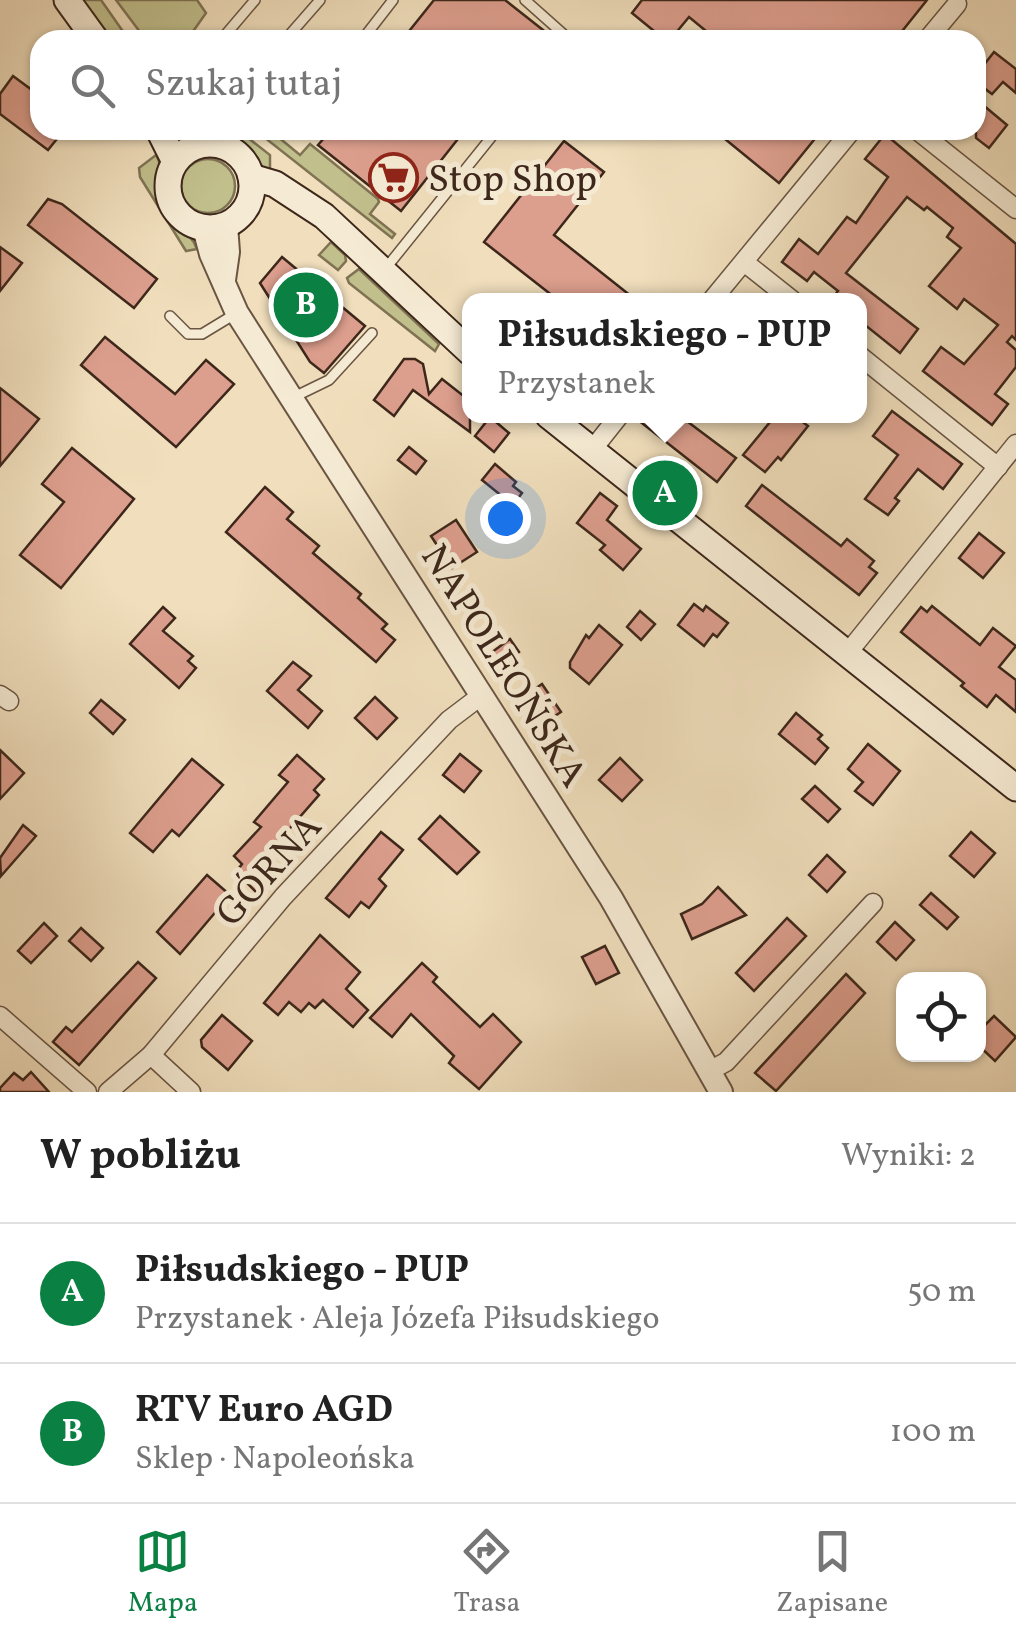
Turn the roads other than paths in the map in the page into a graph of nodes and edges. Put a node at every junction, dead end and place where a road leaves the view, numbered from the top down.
1 (68, 0) edge
2 (255, 0) edge
3 (320, 0) edge
4 (393, 0) edge
5 (525, 0) edge
6 (958, 2) edge
7 (89, 30) edge
8 (229, 30) edge
9 (294, 30) edge
10 (370, 30) edge
11 (559, 30) edge
12 (934, 30) edge
13 (488, 140) edge
14 (844, 140) edge
15 (930, 140) edge
16 (182, 146) edge
17 (250, 189) junction
18 (1016, 209) edge
19 (215, 227) junction
20 (744, 262) junction
21 (382, 272) junction
22 (718, 293) edge
23 (783, 293) edge
24 (237, 313) junction
25 (170, 316) dead end
26 (372, 333) dead end
27 (462, 345) edge
28 (867, 362) edge
29 (293, 398) junction
30 (558, 423) edge
31 (613, 423) edge
32 (1016, 444) edge
33 (592, 450) junction
34 (998, 467) junction
35 (846, 654) junction
36 (482, 695) junction
37 (1016, 788) edge
38 (873, 903) dead end
39 (0, 1016) edge
40 (151, 1055) junction
41 (710, 1070) junction
42 (87, 1092) edge
43 (108, 1092) edge
44 (191, 1092) edge
45 (721, 1092) edge

1 - 7 main road
2 - 8 lane
3 - 9 lane
4 - 10 lane
5 - 11 lane
6 - 12 street
13 - 21 lane
14 - 20 street
15 - 18 street
16 - 17 main road
16 - 19 main road
17 - 19 main road
17 - 21 main road
19 - 24 street, NAPOLEOŃSKA
20 - 22 street
20 - 23 street
21 - 27 main road
24 - 25 lane
24 - 29 street, NAPOLEOŃSKA
26 - 29 lane
28 - 34 street
29 - 36 street, NAPOLEOŃSKA
30 - 33 main road
31 - 33 street
32 - 34 street
33 - 35 main road
34 - 35 street
35 - 37 main road
36 - 40 street, GÓRNA
36 - 41 street, NAPOLEOŃSKA
38 - 41 street
39 - 42 street
40 - 43 street, GÓRNA
40 - 44 street
41 - 45 street, NAPOLEOŃSKA

